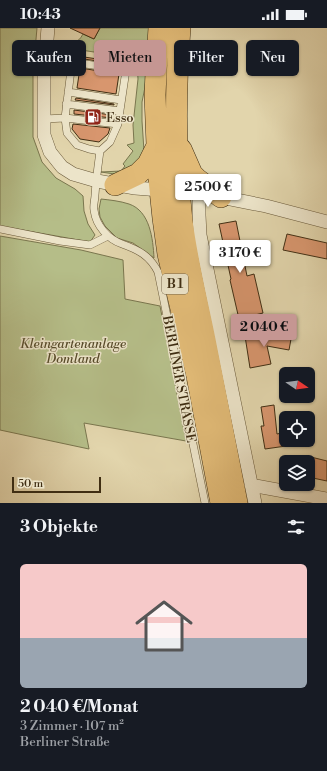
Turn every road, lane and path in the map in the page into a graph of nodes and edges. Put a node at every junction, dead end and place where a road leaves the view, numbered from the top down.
1 (48, 28) edge
2 (159, 28) edge
3 (180, 28) edge
4 (68, 92) junction
5 (121, 100) junction
6 (66, 104) junction
7 (120, 111) junction
8 (64, 118) junction
9 (44, 119) junction
10 (118, 124) junction
11 (177, 139) junction
12 (157, 146) junction
13 (100, 151) junction
14 (106, 183) junction
15 (159, 190) junction
16 (189, 193) junction
17 (221, 197) junction
18 (327, 222) edge
19 (0, 229) edge
20 (108, 236) junction
21 (251, 484) junction
22 (327, 499) edge
23 (205, 503) edge
24 (221, 503) edge
25 (237, 503) edge
26 (255, 503) edge

1 - 9 street
2 - 12 main road, B 1
3 - 11 main road, B 1
4 - 5 lane
4 - 5 lane
4 - 6 lane
5 - 7 lane
6 - 7 lane
6 - 8 lane
7 - 10 lane
8 - 9 lane
8 - 10 lane
8 - 13 lane
9 - 14 street
10 - 13 lane
11 - 16 main road, B 1
11 - 17 main road
12 - 14 main road
12 - 15 main road, B 1
13 - 14 lane, BERLINER STRASSE
14 - 15 street
14 - 20 lane, BERLINER STRASSE
15 - 16 street
15 - 24 main road, B 1
16 - 17 street
16 - 21 street
16 - 25 main road, B 1
17 - 18 street
19 - 20 lane
20 - 23 lane, BERLINER STRASSE
21 - 22 street
21 - 26 street

